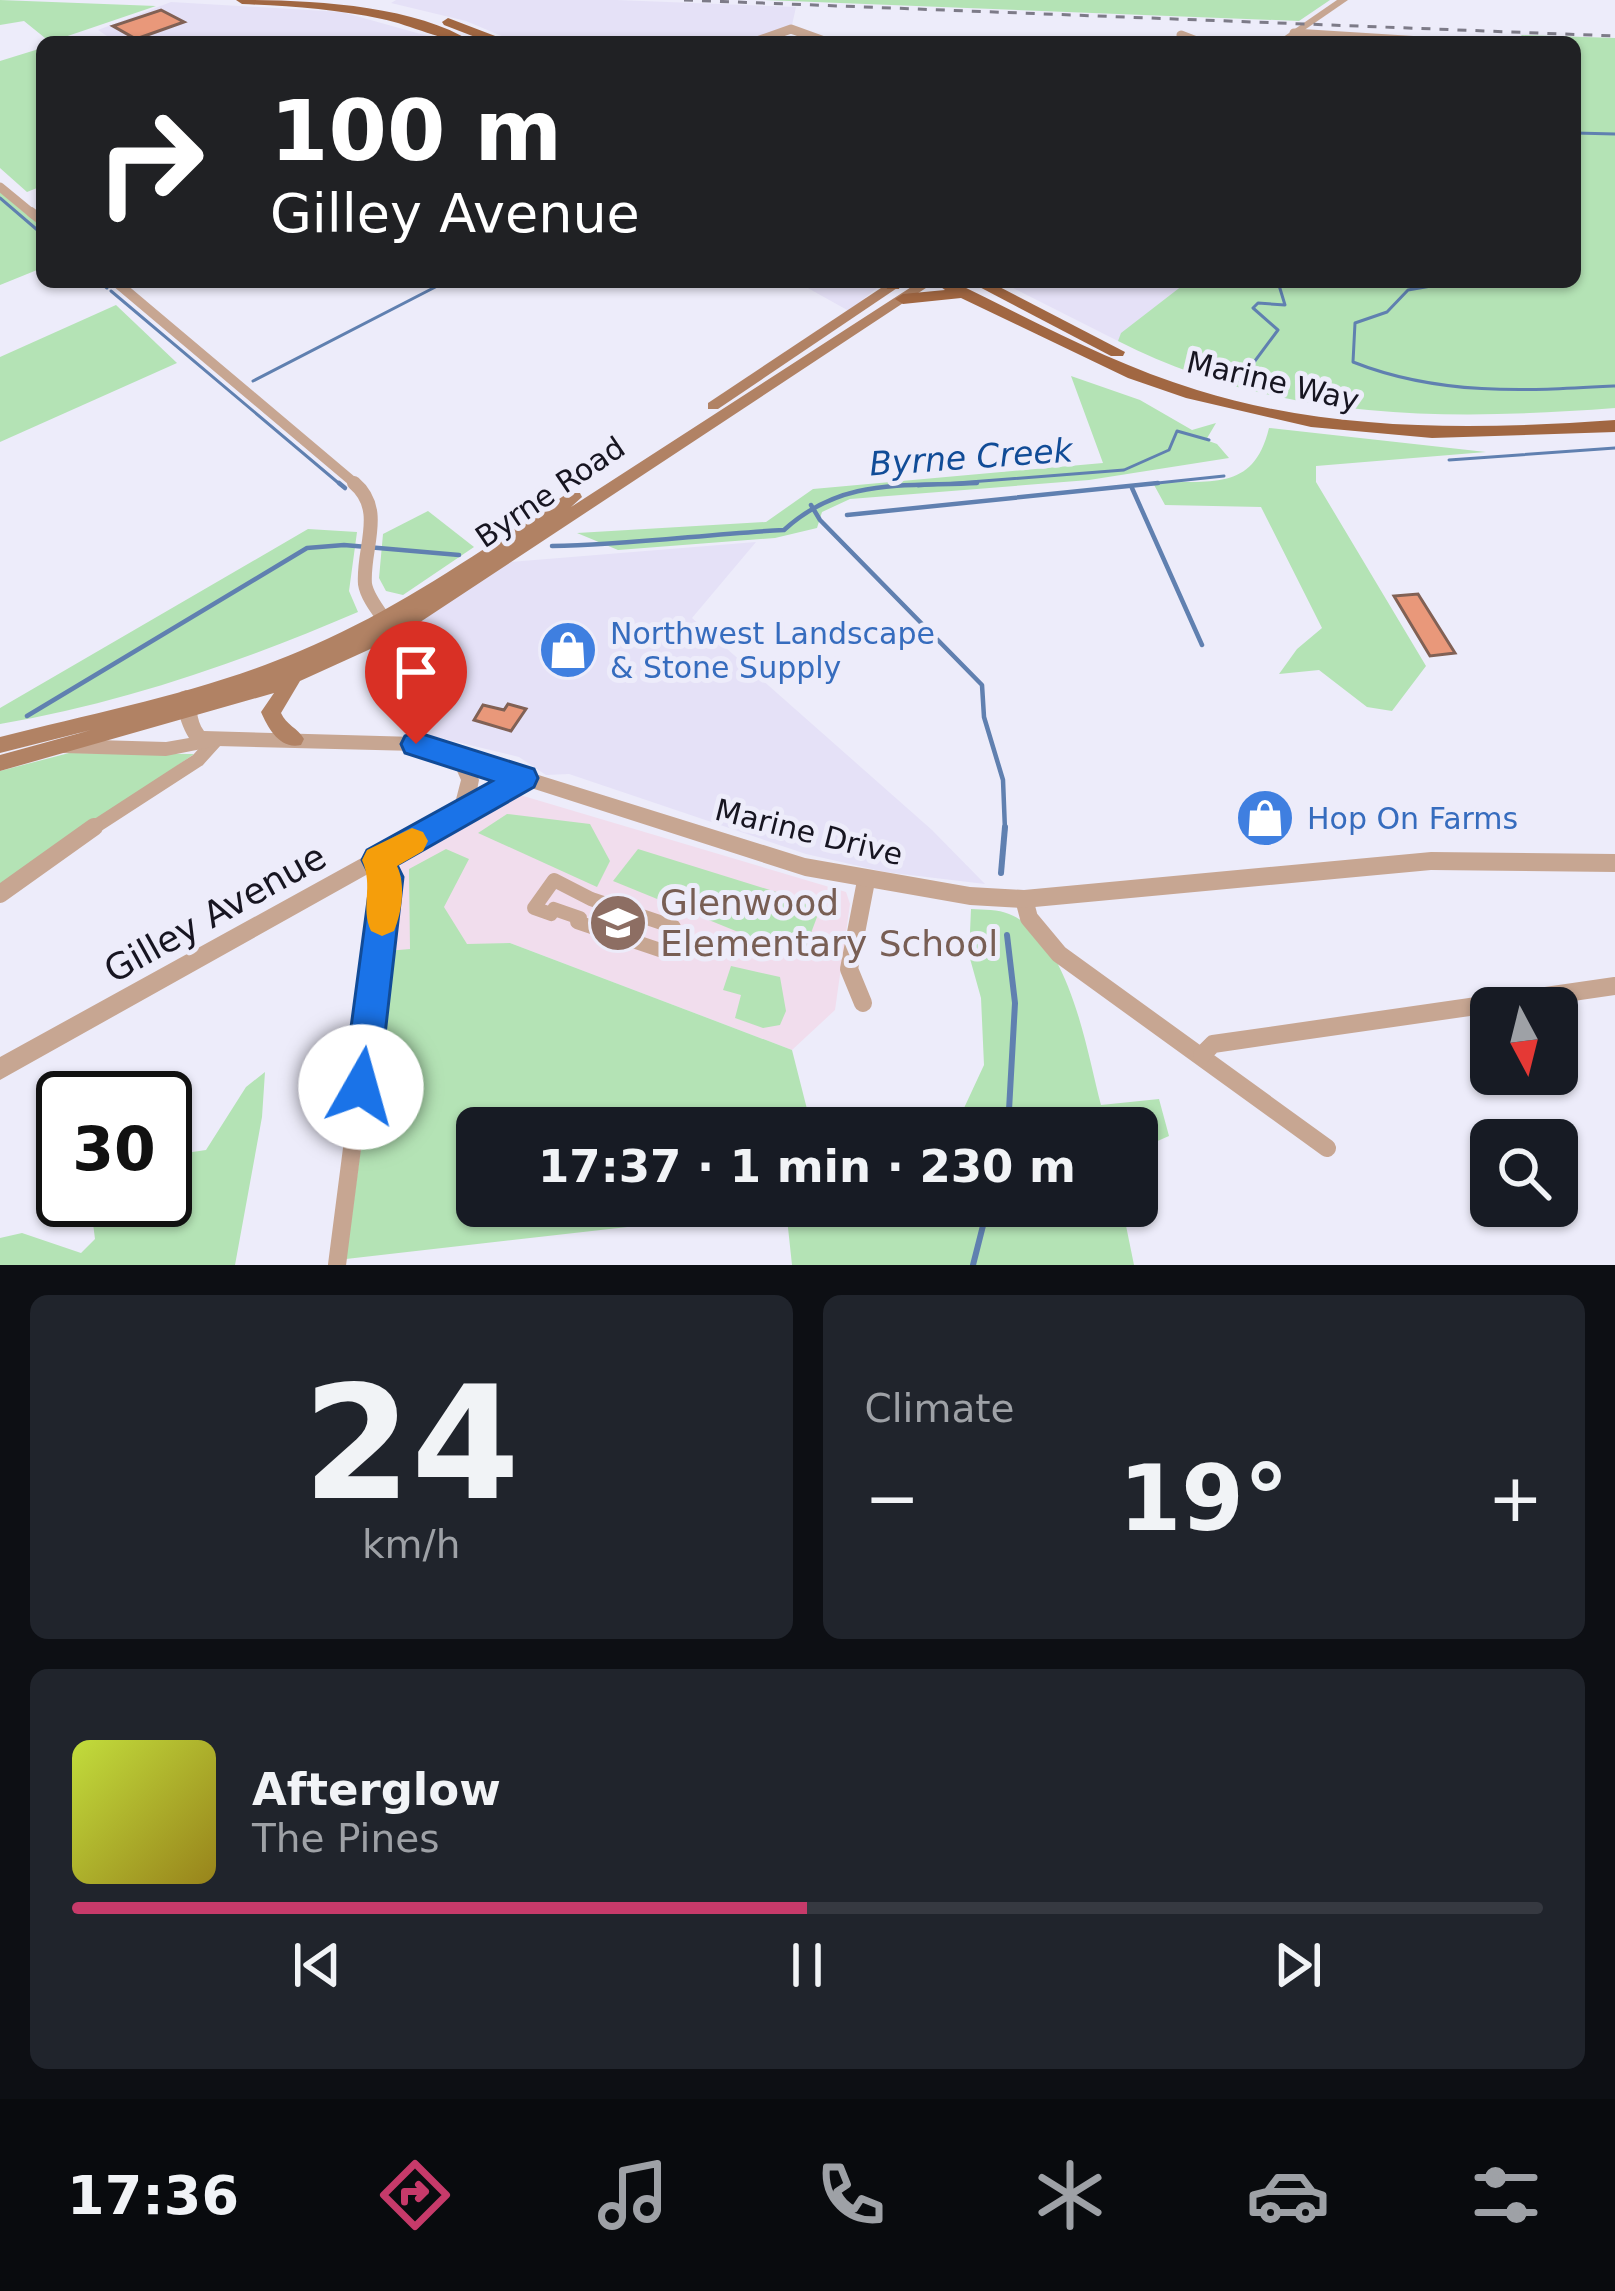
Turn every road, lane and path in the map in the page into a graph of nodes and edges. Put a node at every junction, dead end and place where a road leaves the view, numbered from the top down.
1 (242, 0) edge
2 (336, 0) edge
3 (1343, 0) edge
4 (1294, 33) junction
5 (450, 36) edge
6 (483, 36) edge
7 (771, 36) edge
8 (810, 36) edge
9 (1290, 36) edge
10 (1342, 36) edge
11 (0, 187) edge
12 (36, 216) edge
13 (123, 288) edge
14 (895, 288) edge
15 (972, 288) edge
16 (1615, 415) edge
17 (1615, 426) edge
18 (389, 625) junction
19 (293, 680) junction
20 (186, 704) junction
21 (216, 740) junction
22 (294, 740) junction
23 (0, 745) edge
24 (62, 746) junction
25 (460, 755) junction
26 (0, 763) edge
27 (523, 778) junction
28 (463, 814) junction
29 (378, 860) junction
30 (1615, 862) edge
31 (866, 881) junction
32 (0, 894) edge
33 (1024, 899) junction
34 (534, 908) joint
35 (1615, 986) edge
36 (863, 1003) dead end
37 (1202, 1054) junction
38 (0, 1069) edge
39 (1327, 1148) dead end
40 (337, 1265) edge

1 - 5 main road
2 - 6 main road
3 - 4 street
4 - 9 street
4 - 10 street
7 - 8 street
11 - 12 street
13 - 18 street
14 - 18 main road, Byrne Road
15 - 16 main road, Marine Way
15 - 17 main road, Marine Way
18 - 19 main road, Byrne Road
18 - 20 main road, Byrne Road
19 - 20 main road, Byrne Road
19 - 22 main road
20 - 21 street
20 - 23 main road
20 - 24 main road
21 - 22 street, Marine Drive
21 - 24 street, Marine Drive
21 - 32 street
22 - 25 street, Marine Drive
24 - 26 main road
25 - 27 street, Marine Drive
25 - 28 street
27 - 28 street, Gilley Avenue
27 - 31 street, Marine Drive
28 - 29 street, Gilley Avenue
29 - 38 street, Gilley Avenue
29 - 40 street
30 - 33 street, Marine Drive
31 - 33 street, Marine Drive
31 - 36 street
33 - 37 street
34 - 34 street
35 - 37 street
37 - 39 street

